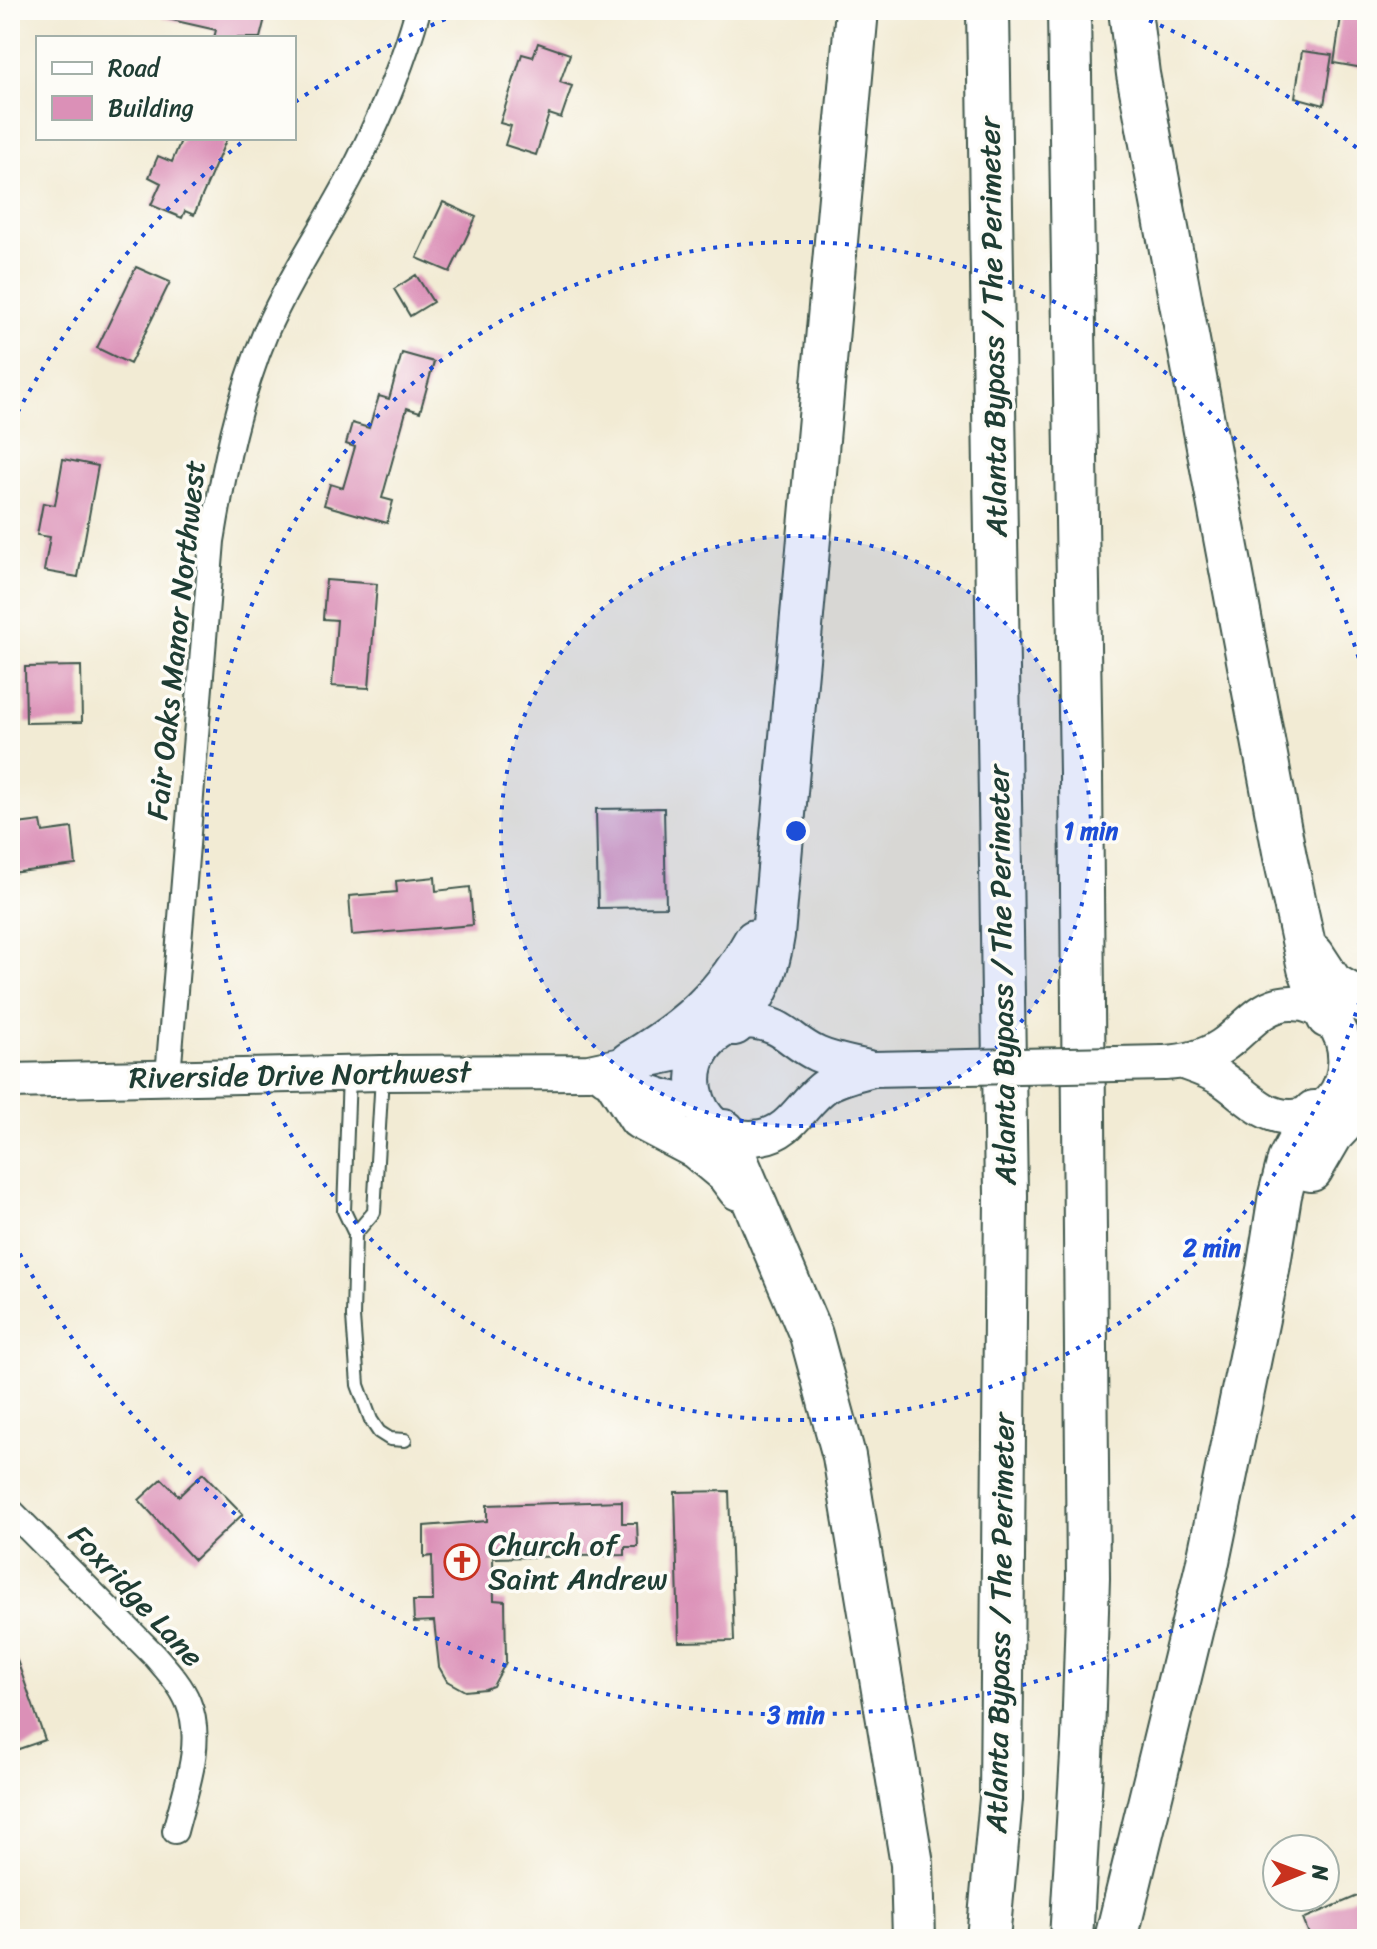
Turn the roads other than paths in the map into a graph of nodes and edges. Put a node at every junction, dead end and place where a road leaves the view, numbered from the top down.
1 (418, 10) edge
2 (857, 10) edge
3 (988, 10) edge
4 (1069, 10) edge
5 (1130, 10) edge
6 (778, 884) junction
7 (1350, 1024) edge
8 (719, 1034) junction
9 (1174, 1063) junction
10 (873, 1069) junction
11 (612, 1072) junction
12 (365, 1073) junction
13 (168, 1076) junction
14 (10, 1081) edge
15 (1367, 1097) edge
16 (1318, 1109) junction
17 (712, 1118) junction
18 (763, 1223) junction
19 (355, 1234) junction
20 (1268, 1270) junction
21 (405, 1440) dead end
22 (10, 1510) edge
23 (175, 1831) dead end
24 (914, 1939) edge
25 (988, 1939) edge
26 (1071, 1939) edge
27 (1116, 1939) edge

1 - 13 street, Fair Oaks Manor Northwest
2 - 6 highway
3 - 25 highway, Atlanta Bypass / The Perimeter
4 - 26 highway
5 - 7 highway
6 - 8 highway
6 - 11 highway
7 - 9 street
7 - 16 street
8 - 10 street, Riverside Drive Northwest
8 - 11 street, Riverside Drive Northwest
8 - 17 street
9 - 10 street, bridge
9 - 16 street
10 - 17 street, Riverside Drive Northwest
11 - 12 street, Riverside Drive Northwest
11 - 17 street, Riverside Drive Northwest
11 - 18 highway
12 - 13 street, Riverside Drive Northwest
12 - 19 lane
12 - 19 lane
13 - 14 street, Riverside Drive Northwest
15 - 16 street
15 - 20 highway
16 - 20 highway
17 - 18 highway
18 - 24 highway
19 - 21 lane
20 - 27 highway
22 - 23 street, Foxridge Lane

